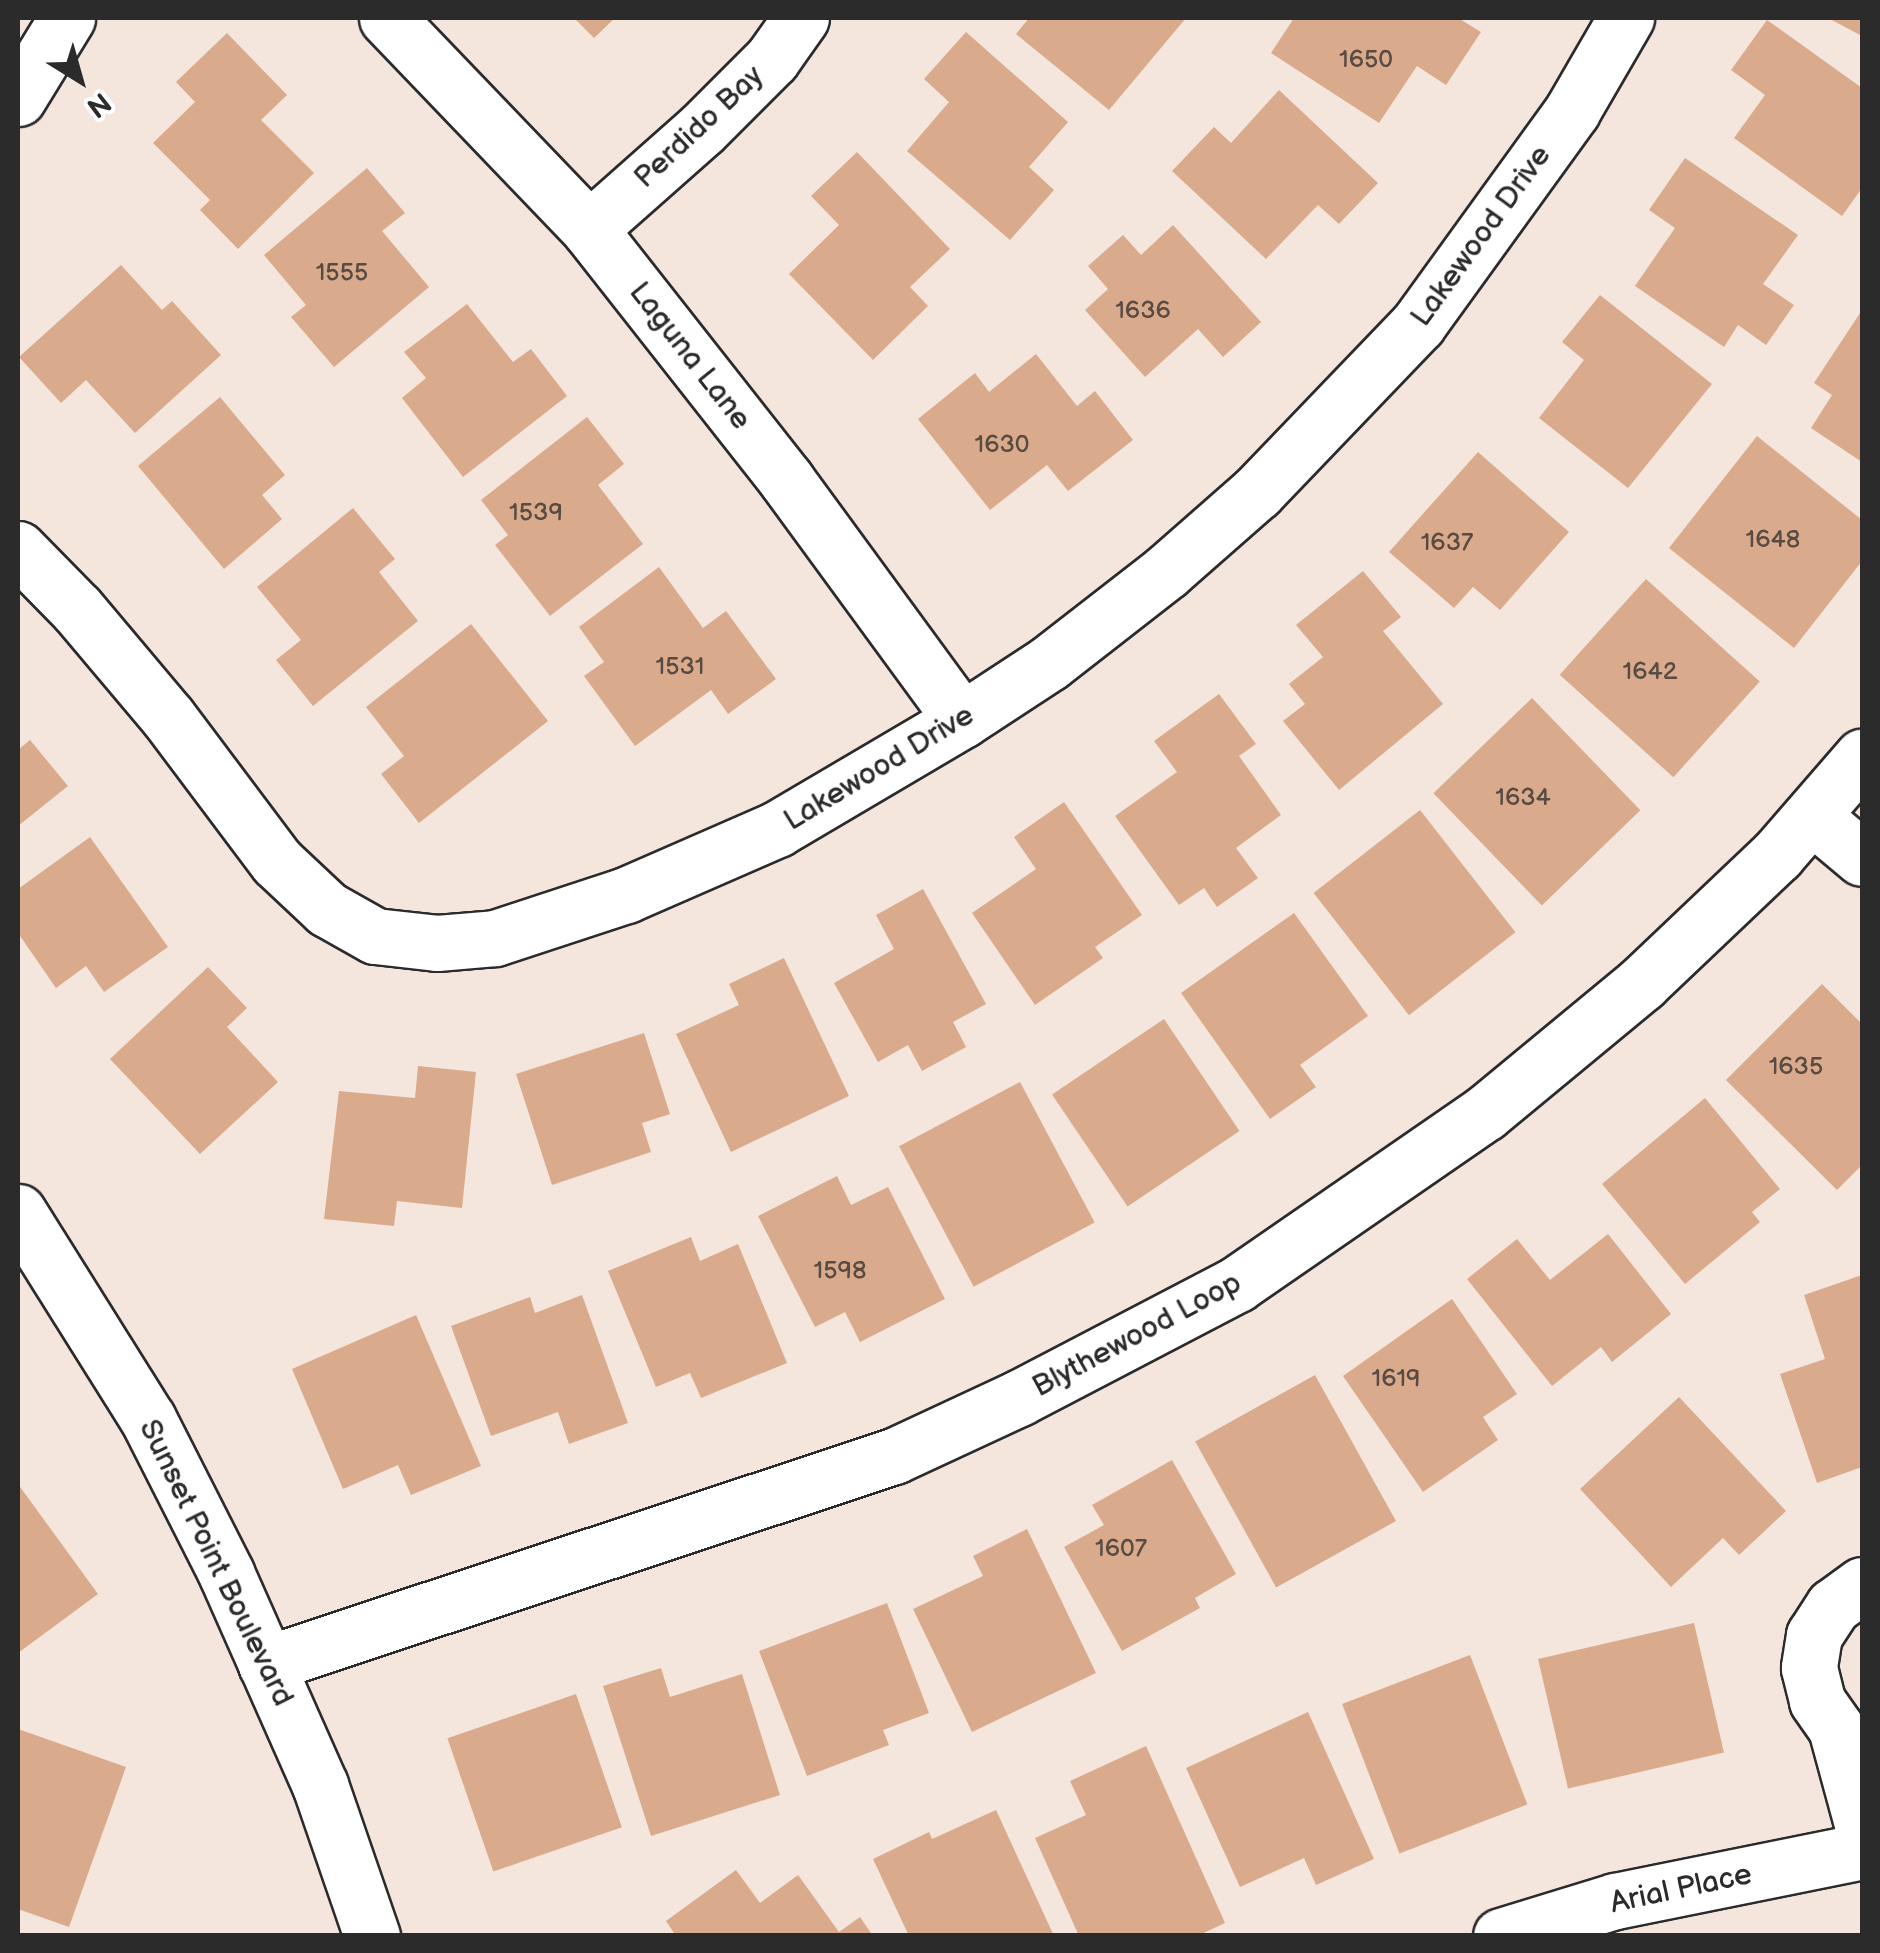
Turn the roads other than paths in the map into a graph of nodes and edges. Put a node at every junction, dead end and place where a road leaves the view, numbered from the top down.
1 (67, 18) edge
2 (388, 18) edge
3 (801, 18) edge
4 (1626, 18) edge
5 (18, 98) edge
6 (589, 228) junction
7 (18, 549) edge
8 (962, 720) junction
9 (1862, 757) edge
10 (1812, 816) junction
11 (1862, 858) edge
12 (18, 1212) edge
13 (1862, 1585) edge
14 (266, 1664) junction
15 (1862, 1824) edge
16 (1862, 1851) edge
17 (372, 1936) edge
18 (1501, 1936) edge

1 - 5 street
2 - 6 street, Laguna Lane
3 - 6 street, Perdido Bay
4 - 8 street, Lakewood Drive
6 - 8 street, Laguna Lane
7 - 8 street, Lakewood Drive
9 - 10 street, Blythewood Loop
10 - 11 street
10 - 14 street, Blythewood Loop
12 - 14 street, Sunset Point Boulevard
13 - 15 street
14 - 17 street, Sunset Point Boulevard
16 - 18 street, Arial Place

